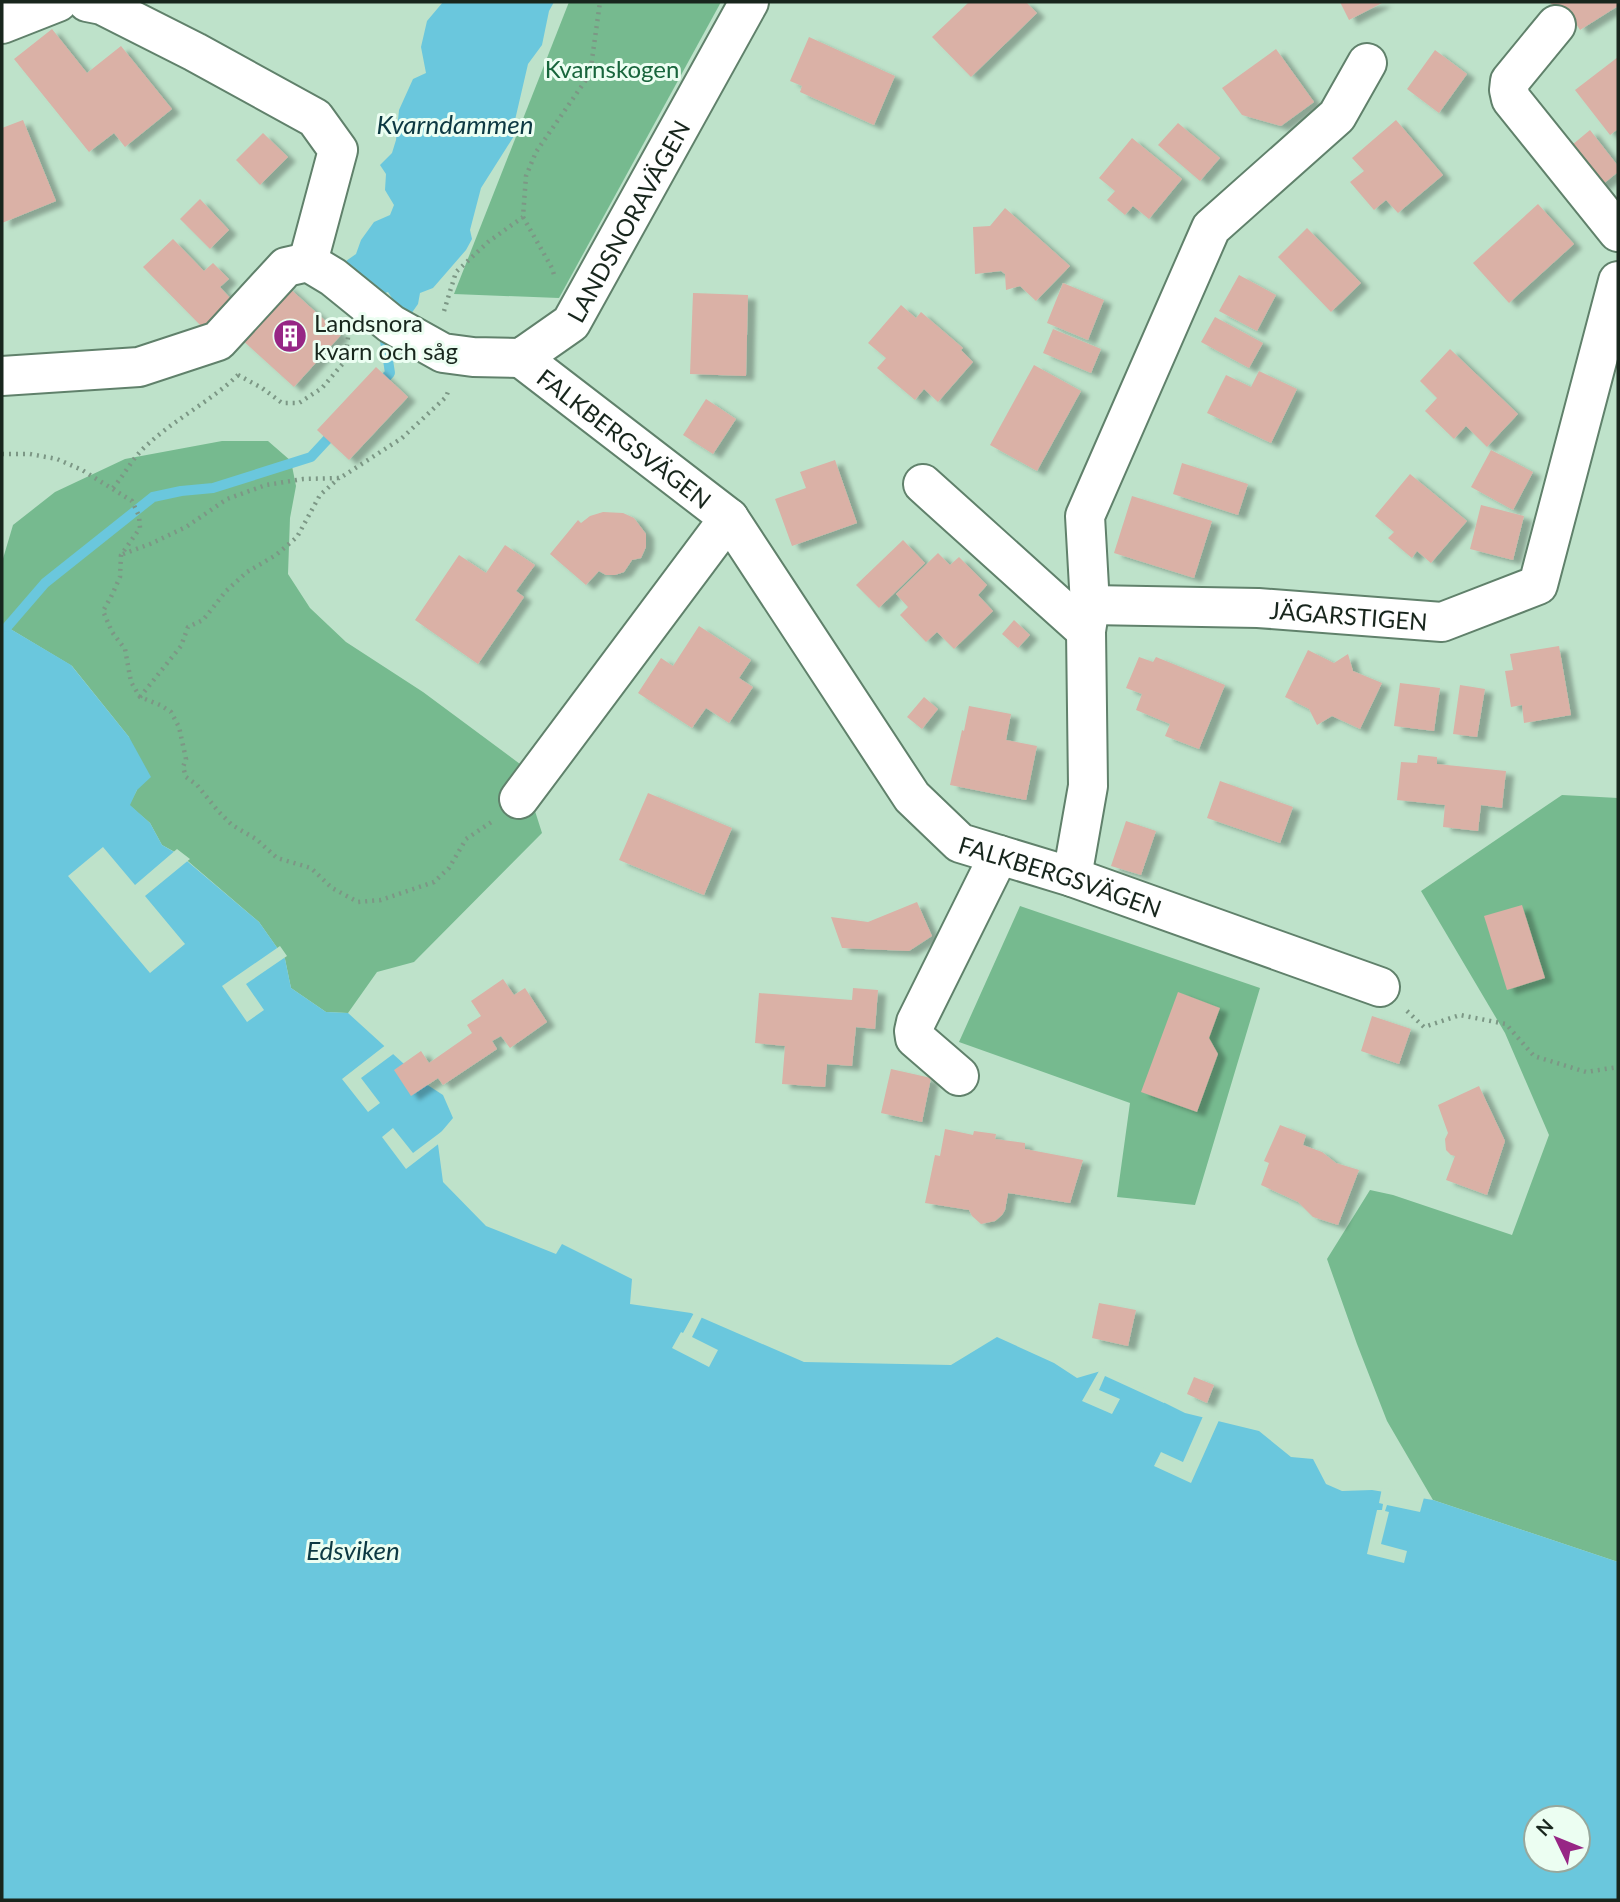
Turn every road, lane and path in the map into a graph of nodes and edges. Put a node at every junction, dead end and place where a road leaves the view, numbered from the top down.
1 (58, 2) edge
2 (87, 2) edge
3 (600, 2) edge
4 (749, 2) edge
5 (2, 24) edge
6 (1556, 25) dead end
7 (1367, 63) dead end
8 (523, 217) junction
9 (1618, 232) edge
10 (309, 262) junction
11 (1618, 281) edge
12 (358, 297) junction
13 (571, 323) junction
14 (455, 355) junction
15 (522, 358) junction
16 (2, 376) edge
17 (2, 454) edge
18 (340, 478) junction
19 (923, 484) dead end
20 (113, 488) junction
21 (729, 518) junction
22 (121, 555) junction
23 (1088, 618) junction
24 (140, 697) junction
25 (508, 808) joint
26 (999, 855) junction
27 (1072, 877) junction
28 (1380, 987) joint
29 (1618, 1067) edge
30 (959, 1076) dead end

1 - 5 street
2 - 10 street
3 - 8 path
4 - 13 street, LANDSNORAVÄGEN
6 - 9 street
7 - 23 street
8 - 13 path
8 - 14 path
10 - 12 street
10 - 16 street
11 - 23 street, JÄGARSTIGEN
12 - 14 street
12 - 20 path
13 - 15 street, LANDSNORAVÄGEN
14 - 15 street
14 - 18 path
15 - 21 street, FALKBERGSVÄGEN
17 - 20 path
18 - 22 path
18 - 24 path
19 - 23 street
20 - 22 path
21 - 25 street, FALKBERGSVÄGEN
21 - 26 street, FALKBERGSVÄGEN
22 - 24 path
23 - 27 street
24 - 25 path
26 - 27 street, FALKBERGSVÄGEN
26 - 30 street
27 - 28 street, FALKBERGSVÄGEN
28 - 29 path

